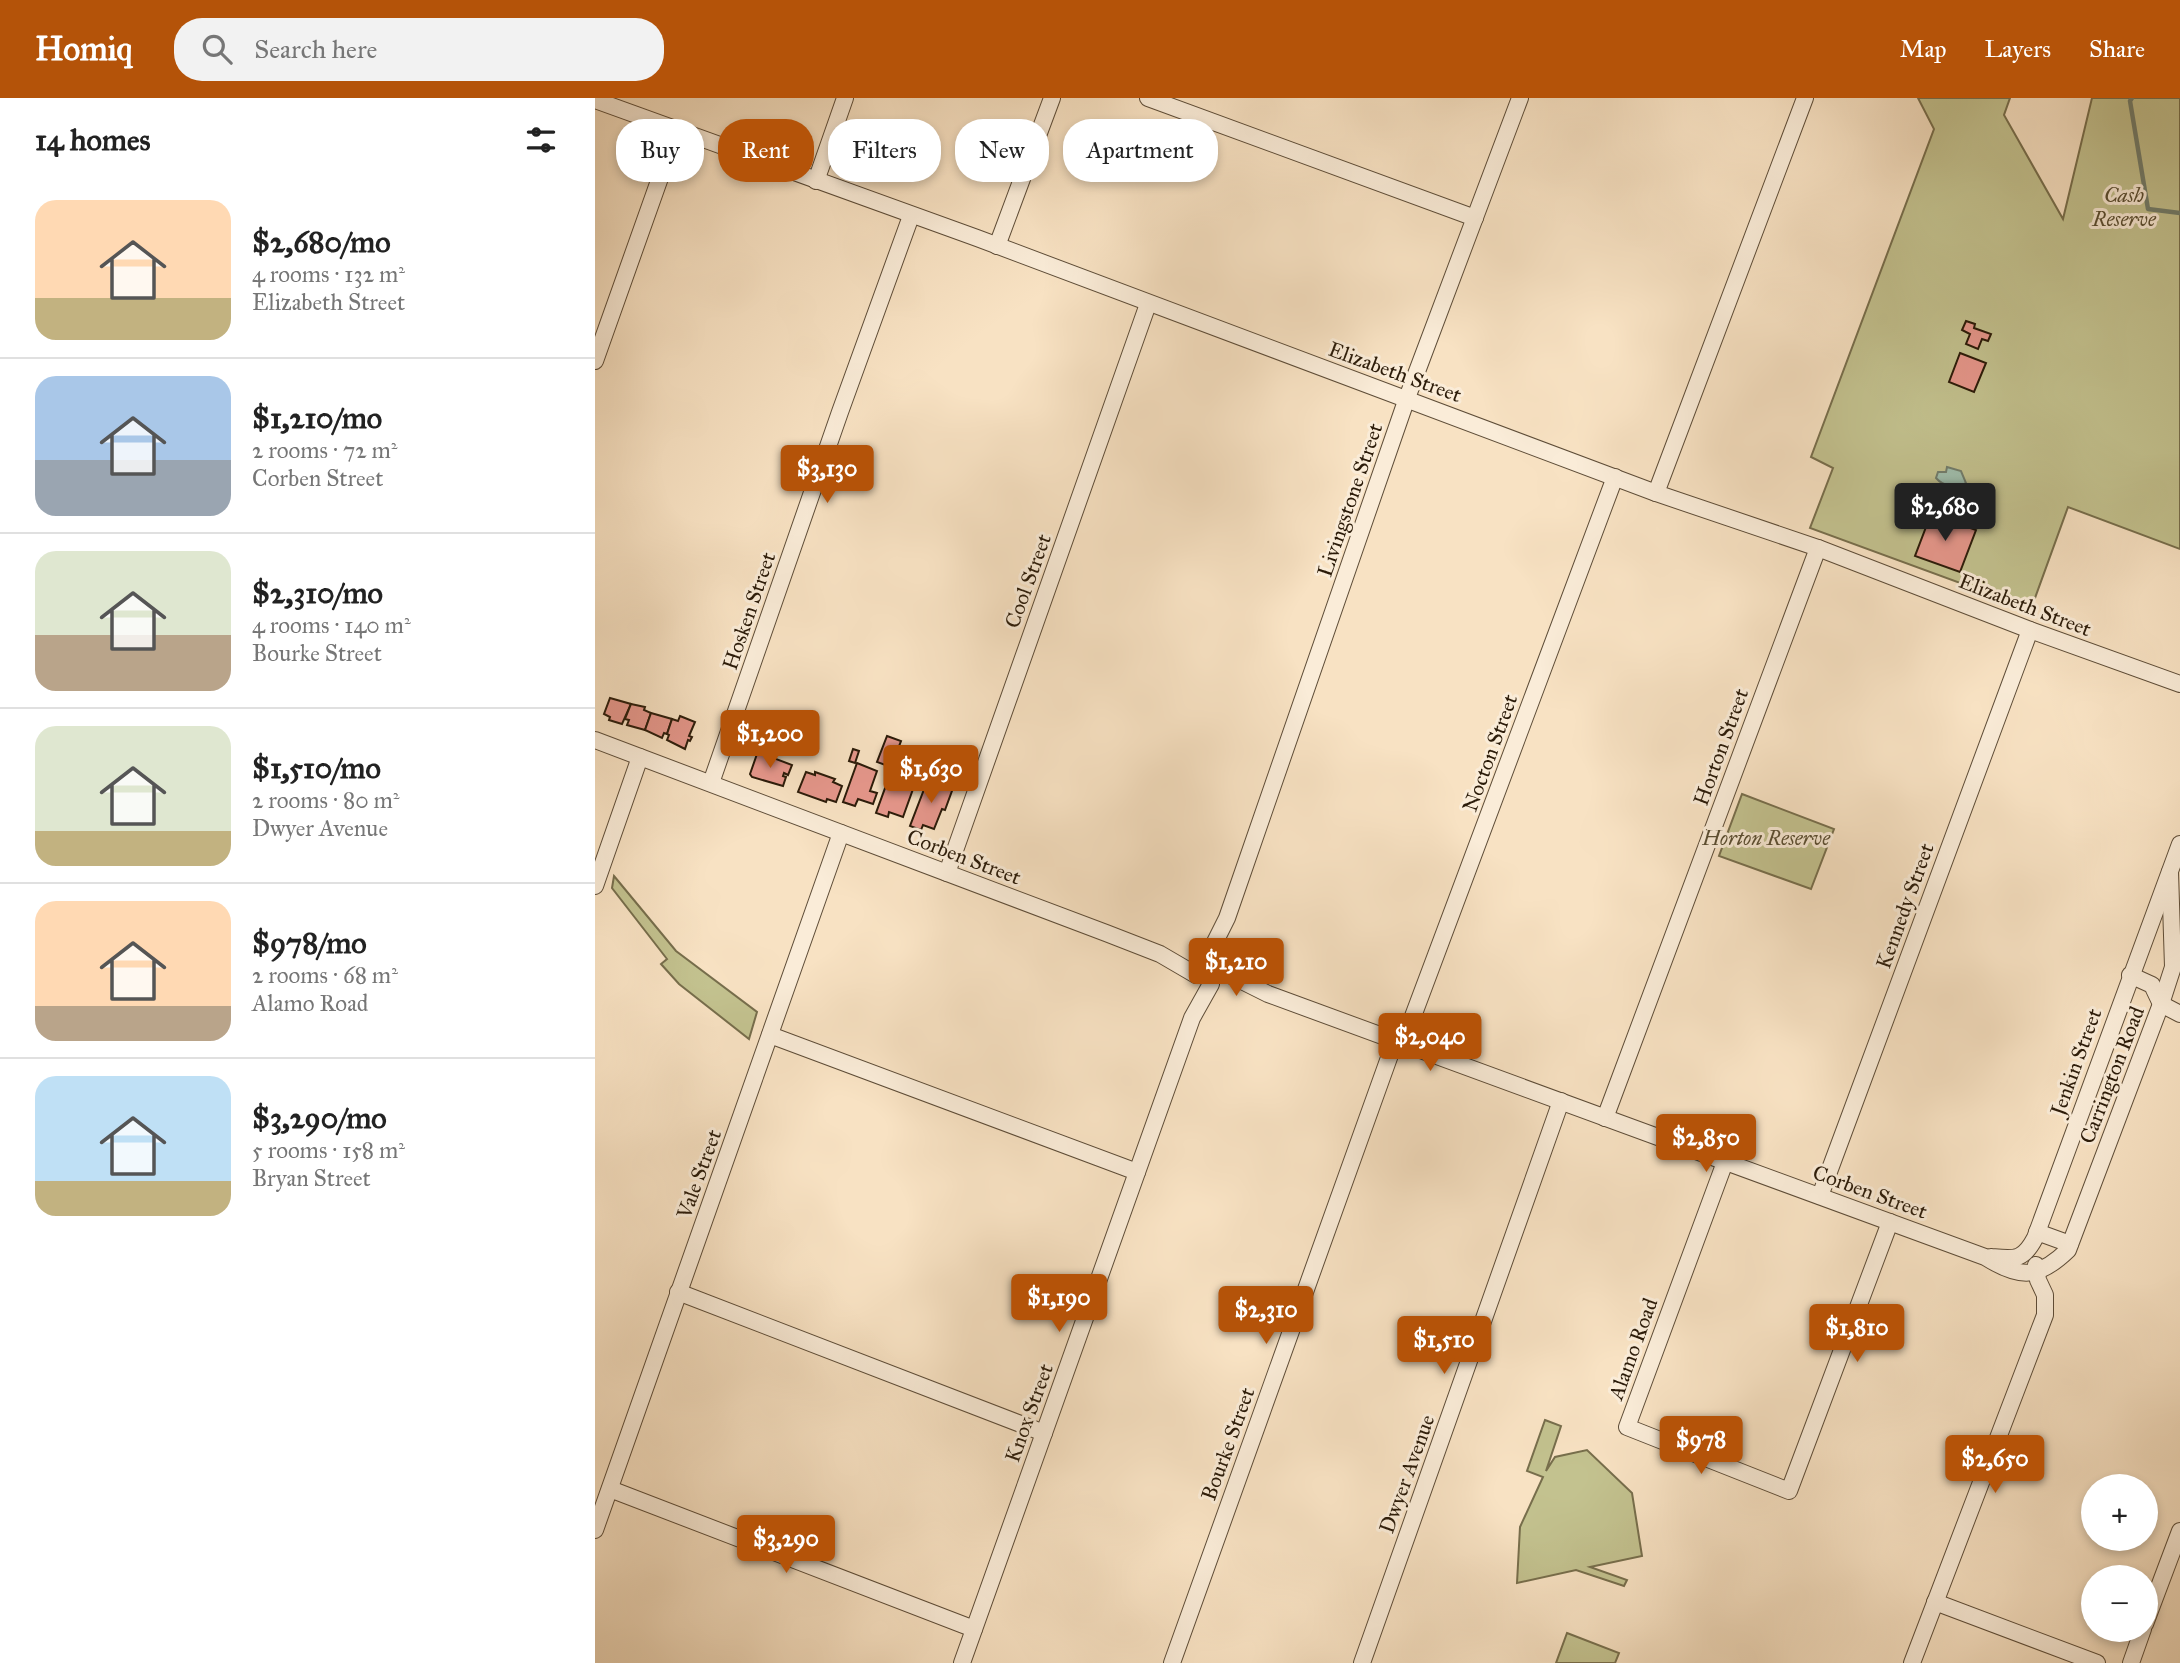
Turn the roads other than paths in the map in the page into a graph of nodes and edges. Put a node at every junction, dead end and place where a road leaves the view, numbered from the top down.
1 (845, 98) edge
2 (1052, 98) edge
3 (1148, 98) edge
4 (1520, 98) edge
5 (1805, 98) edge
6 (595, 100) edge
7 (647, 119) edge
8 (704, 140) edge
9 (816, 181) junction
10 (659, 182) edge
11 (911, 216) junction
12 (1475, 218) junction
13 (997, 246) junction
14 (1148, 304) junction
15 (595, 361) edge
16 (1407, 398) junction
17 (1615, 477) junction
18 (1656, 492) junction
19 (1818, 548) junction
20 (2030, 630) junction
21 (2180, 684) edge
22 (595, 740) edge
23 (640, 757) junction
24 (711, 783) junction
25 (841, 833) junction
26 (2180, 844) edge
27 (2170, 872) junction
28 (947, 873) junction
29 (595, 886) edge
30 (1208, 973) junction
31 (2130, 975) junction
32 (2161, 1004) junction
33 (2180, 1014) edge
34 (770, 1035) junction
35 (1399, 1042) junction
36 (1561, 1101) junction
37 (1605, 1118) junction
38 (1725, 1162) junction
39 (1137, 1172) junction
40 (1819, 1196) junction
41 (1890, 1222) junction
42 (2036, 1235) junction
43 (2070, 1244) junction
44 (1985, 1257) junction
45 (2037, 1272) junction
46 (678, 1292) junction
47 (1044, 1433) junction
48 (610, 1489) junction
49 (595, 1530) edge
50 (2180, 1531) edge
51 (2158, 1589) edge
52 (1935, 1602) junction
53 (974, 1629) junction
54 (2138, 1642) edge
55 (962, 1663) edge
56 (1172, 1663) edge
57 (1361, 1663) edge
58 (1912, 1663) edge
59 (2097, 1663) edge
60 (2131, 1663) edge

1 - 9 street
2 - 13 street
3 - 12 street
4 - 12 street, Livingstone Street
5 - 18 street
6 - 7 street, Elizabeth Street
8 - 9 street, Elizabeth Street
9 - 11 street, Elizabeth Street
10 - 15 street
11 - 13 street, Elizabeth Street
11 - 24 street, Hosken Street
12 - 16 street, Livingstone Street
13 - 14 street, Elizabeth Street
14 - 16 street, Elizabeth Street
14 - 28 street, Cool Street
16 - 17 street, Elizabeth Street
16 - 30 street, Livingstone Street
17 - 18 street, Elizabeth Street
17 - 35 street, Nocton Street
18 - 19 street, Elizabeth Street
19 - 20 street, Elizabeth Street
19 - 37 street, Horton Street
20 - 21 street, Elizabeth Street
20 - 40 street, Kennedy Street
22 - 23 street, Corben Street
23 - 24 street, Corben Street
23 - 29 street
24 - 25 street, Corben Street
25 - 28 street, Corben Street
25 - 34 street, Vale Street
26 - 27 street, Jenkin Street
27 - 31 street, Jenkin Street
27 - 32 street, Carrington Road
28 - 30 street, Corben Street
30 - 35 street, Corben Street
30 - 39 street, Knox Street
31 - 32 street
31 - 42 street, Jenkin Street
32 - 33 street
32 - 43 street, Carrington Road
34 - 39 street
34 - 46 street, Vale Street
35 - 36 street, Corben Street
35 - 56 street, Bourke Street
36 - 37 street, Corben Street
36 - 57 street, Dwyer Avenue
37 - 38 street, Corben Street
38 - 40 street, Corben Street
38 - 41 street, Alamo Road
39 - 47 street, Knox Street
40 - 41 street, Corben Street
41 - 44 street, Corben Street
42 - 43 street
42 - 44 street
42 - 45 street
43 - 45 street, Carrington Road
44 - 45 street
45 - 52 street
46 - 47 street
46 - 48 street, Vale Street
47 - 53 street, Knox Street
48 - 49 street, Vale Street
48 - 53 street
50 - 51 street
52 - 58 street
52 - 59 street
53 - 55 street, Knox Street
54 - 60 street

